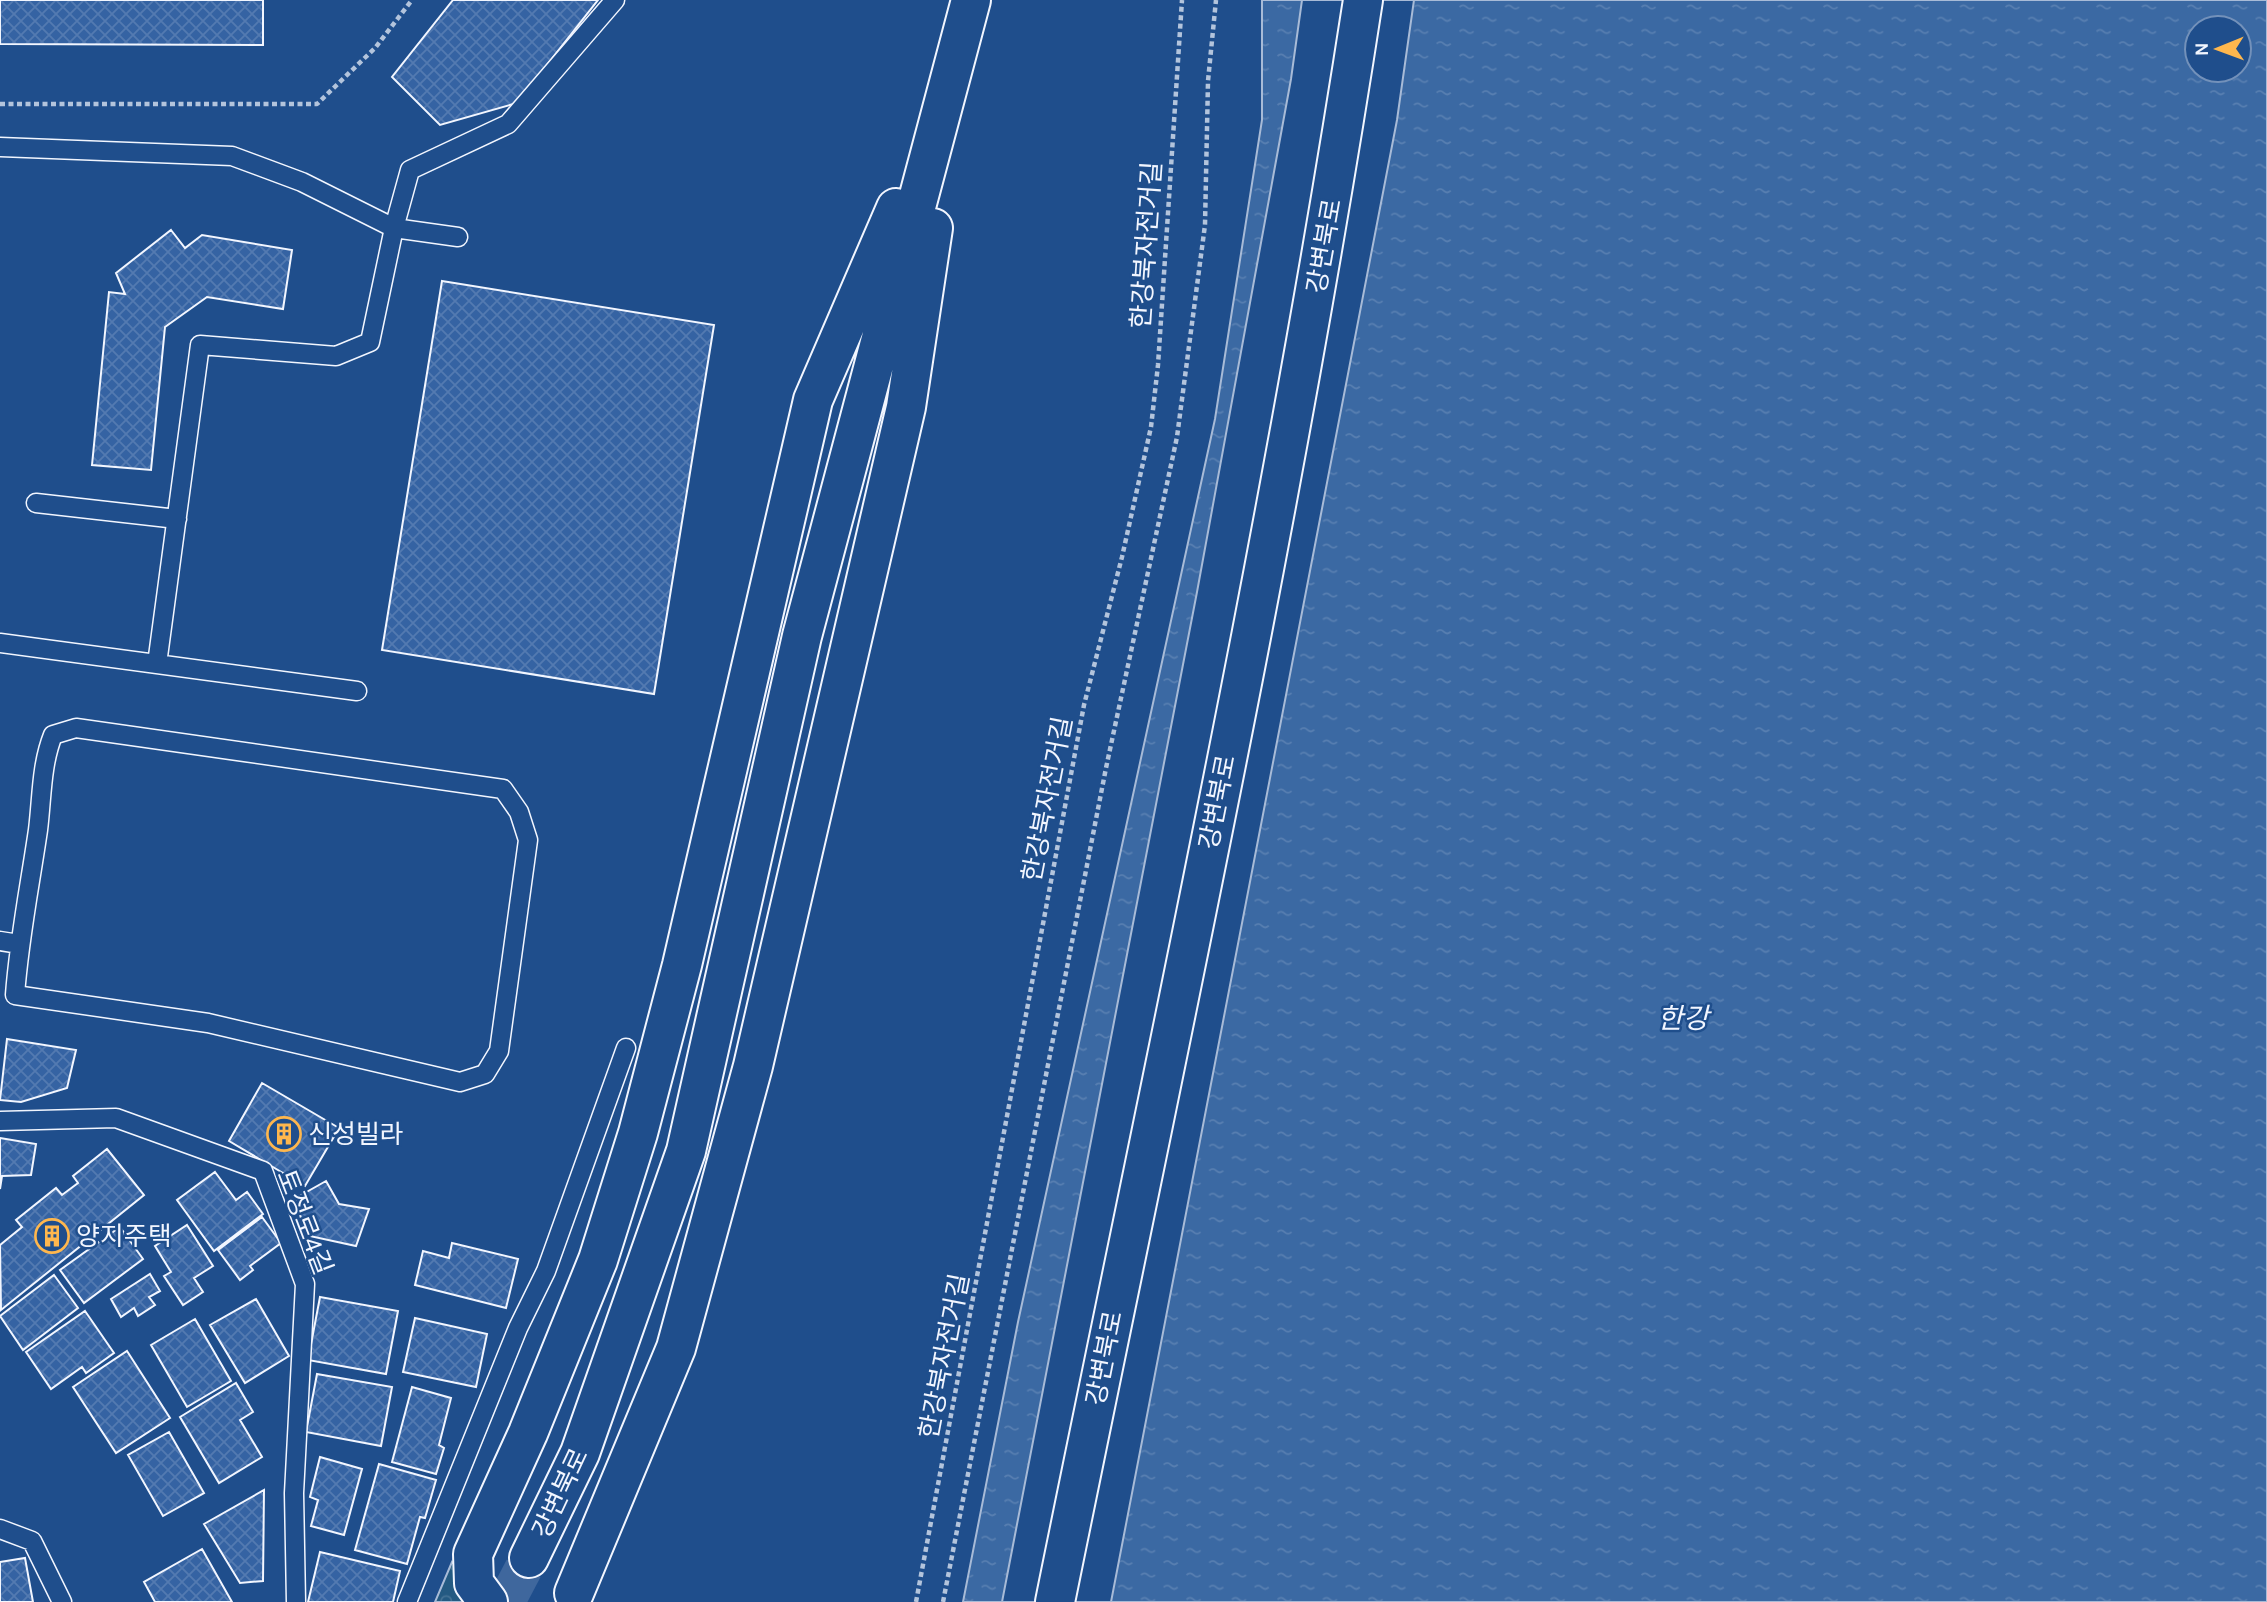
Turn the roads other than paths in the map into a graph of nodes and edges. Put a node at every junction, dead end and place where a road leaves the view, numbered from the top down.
1 (615, 0) edge
2 (971, 0) edge
3 (1363, 0) edge
4 (959, 49) junction
5 (948, 91) junction
6 (0, 147) edge
7 (394, 228) junction
8 (458, 237) dead end
9 (36, 503) dead end
10 (177, 519) junction
11 (0, 643) edge
12 (157, 664) junction
13 (357, 691) dead end
14 (0, 942) edge
15 (19, 944) junction
16 (626, 1048) dead end
17 (0, 1121) edge
18 (0, 1529) edge
19 (529, 1558) tunnel mouth
20 (574, 1593) dead end
21 (477, 1595) edge
22 (62, 1602) edge
23 (296, 1602) edge
24 (407, 1602) edge
25 (1055, 1602) edge

1 - 7 lane
2 - 4 highway, 강변북로
3 - 25 highway, 강변북로
4 - 5 highway, 강변북로
4 - 20 highway, 강변북로
5 - 19 highway, 강변북로
5 - 21 highway
6 - 7 lane
7 - 8 lane
7 - 10 lane
9 - 10 lane
10 - 12 lane
11 - 12 lane
12 - 13 lane
14 - 15 lane
15 - 15 lane
16 - 24 lane
17 - 23 lane, 토정로4길
18 - 22 lane

